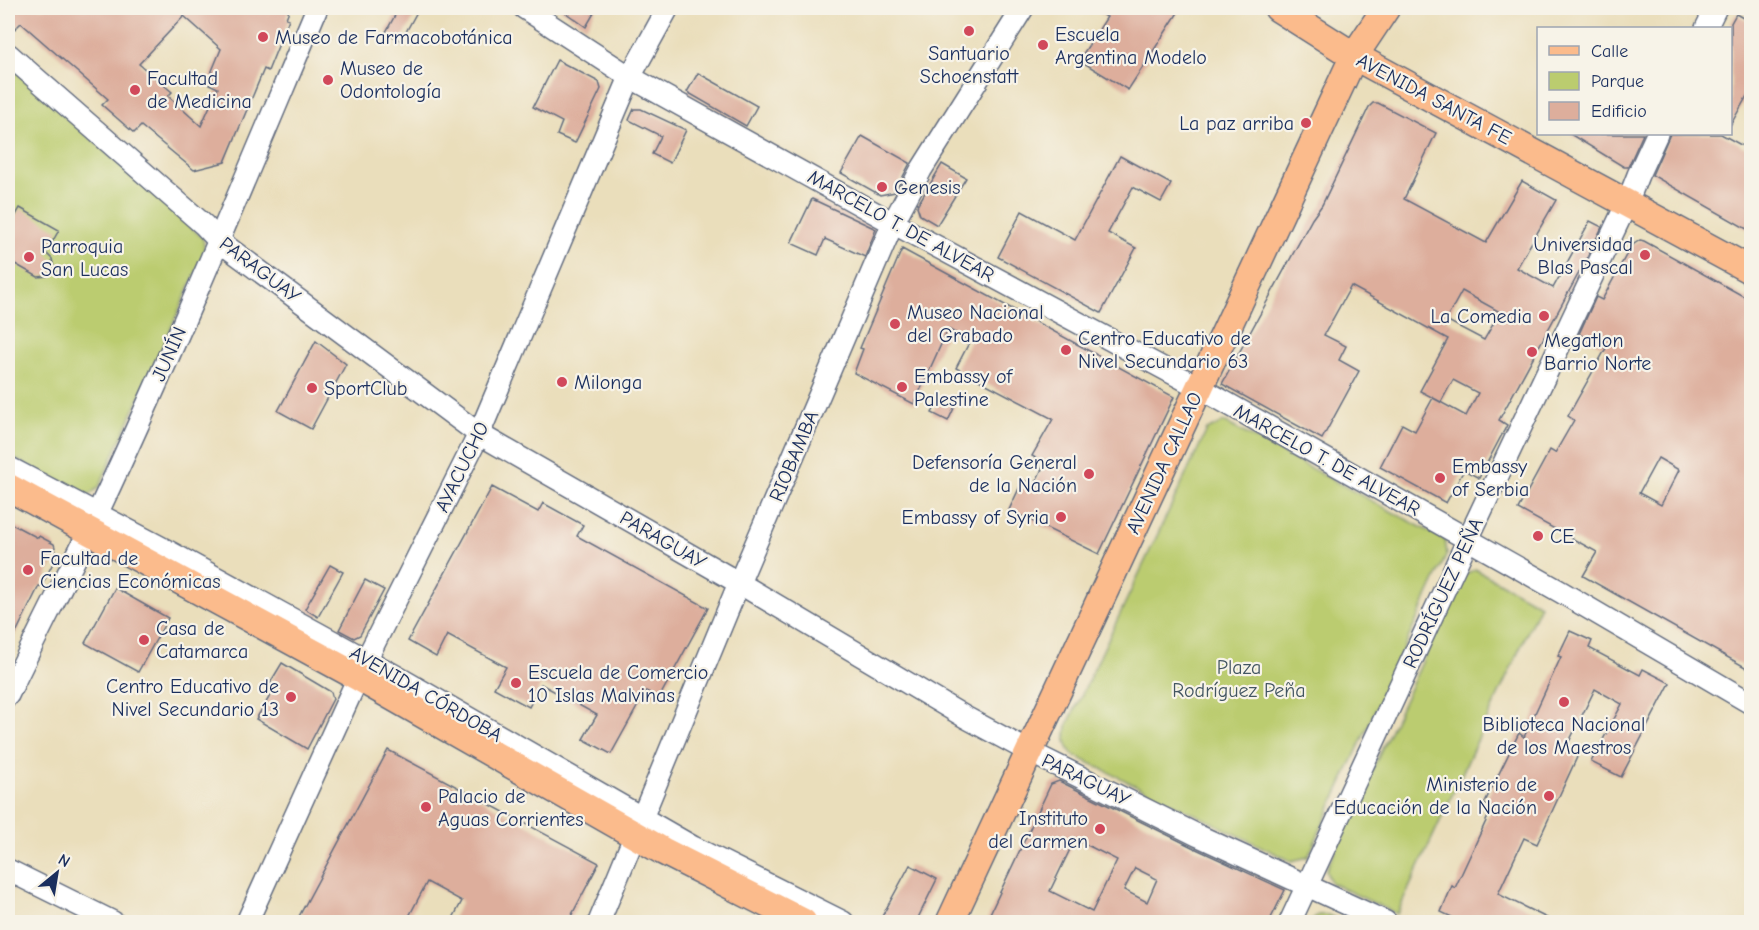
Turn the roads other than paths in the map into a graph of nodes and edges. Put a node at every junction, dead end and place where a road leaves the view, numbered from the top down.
1 (317, 8) edge
2 (524, 8) edge
3 (668, 8) edge
4 (1023, 8) edge
5 (1278, 8) edge
6 (1386, 8) edge
7 (1716, 8) edge
8 (1706, 27) edge
9 (8, 54) edge
10 (1354, 56) junction
11 (630, 77) junction
12 (1657, 135) edge
13 (1627, 203) junction
14 (894, 223) junction
15 (219, 241) junction
16 (1752, 271) edge
17 (1200, 388) junction
18 (478, 434) junction
19 (8, 467) edge
20 (8, 487) edge
21 (93, 522) junction
22 (1468, 539) junction
23 (739, 584) junction
24 (362, 669) junction
25 (8, 695) edge
26 (1752, 704) edge
27 (1028, 751) junction
28 (639, 827) junction
29 (8, 870) edge
30 (1308, 885) junction
31 (113, 922) edge
32 (247, 922) edge
33 (599, 922) edge
34 (803, 922) edge
35 (843, 922) edge
36 (950, 922) edge
37 (1290, 922) edge
38 (1386, 922) edge

1 - 15 street, JUNÍN
2 - 11 street, MARCELO T. DE ALVEAR
3 - 11 street, AYACUCHO
4 - 14 street, RIOBAMBA
5 - 10 main road, AVENIDA SANTA FE
6 - 10 main road, AVENIDA CALLAO
7 - 8 street
9 - 15 street, PARAGUAY
10 - 13 main road, AVENIDA SANTA FE
10 - 17 main road, AVENIDA CALLAO
11 - 14 street, MARCELO T. DE ALVEAR
11 - 18 street, AYACUCHO
12 - 13 street, RODRÍGUEZ PEÑA
13 - 16 main road, AVENIDA SANTA FE
13 - 22 street, RODRÍGUEZ PEÑA
14 - 17 street, MARCELO T. DE ALVEAR
14 - 23 street, RIOBAMBA
15 - 18 street, PARAGUAY
15 - 21 street, JUNÍN
17 - 22 street, MARCELO T. DE ALVEAR
17 - 27 main road, AVENIDA CALLAO
18 - 23 street, PARAGUAY
18 - 24 street, AYACUCHO
19 - 21 street, AVENIDA CÓRDOBA
20 - 21 main road, AVENIDA CÓRDOBA
21 - 24 main road, AVENIDA CÓRDOBA
21 - 25 street, JUNÍN
22 - 26 street, MARCELO T. DE ALVEAR
22 - 30 street, RODRÍGUEZ PEÑA
23 - 27 street, PARAGUAY
23 - 28 street, RIOBAMBA
24 - 28 main road, AVENIDA CÓRDOBA
24 - 32 street, AYACUCHO
27 - 30 street, PARAGUAY
27 - 36 main road, AVENIDA CALLAO
28 - 33 street, RIOBAMBA
28 - 34 main road, AVENIDA CÓRDOBA
28 - 35 street, AVENIDA CÓRDOBA
29 - 31 street
30 - 37 street, RODRÍGUEZ PEÑA
30 - 38 street, PARAGUAY

